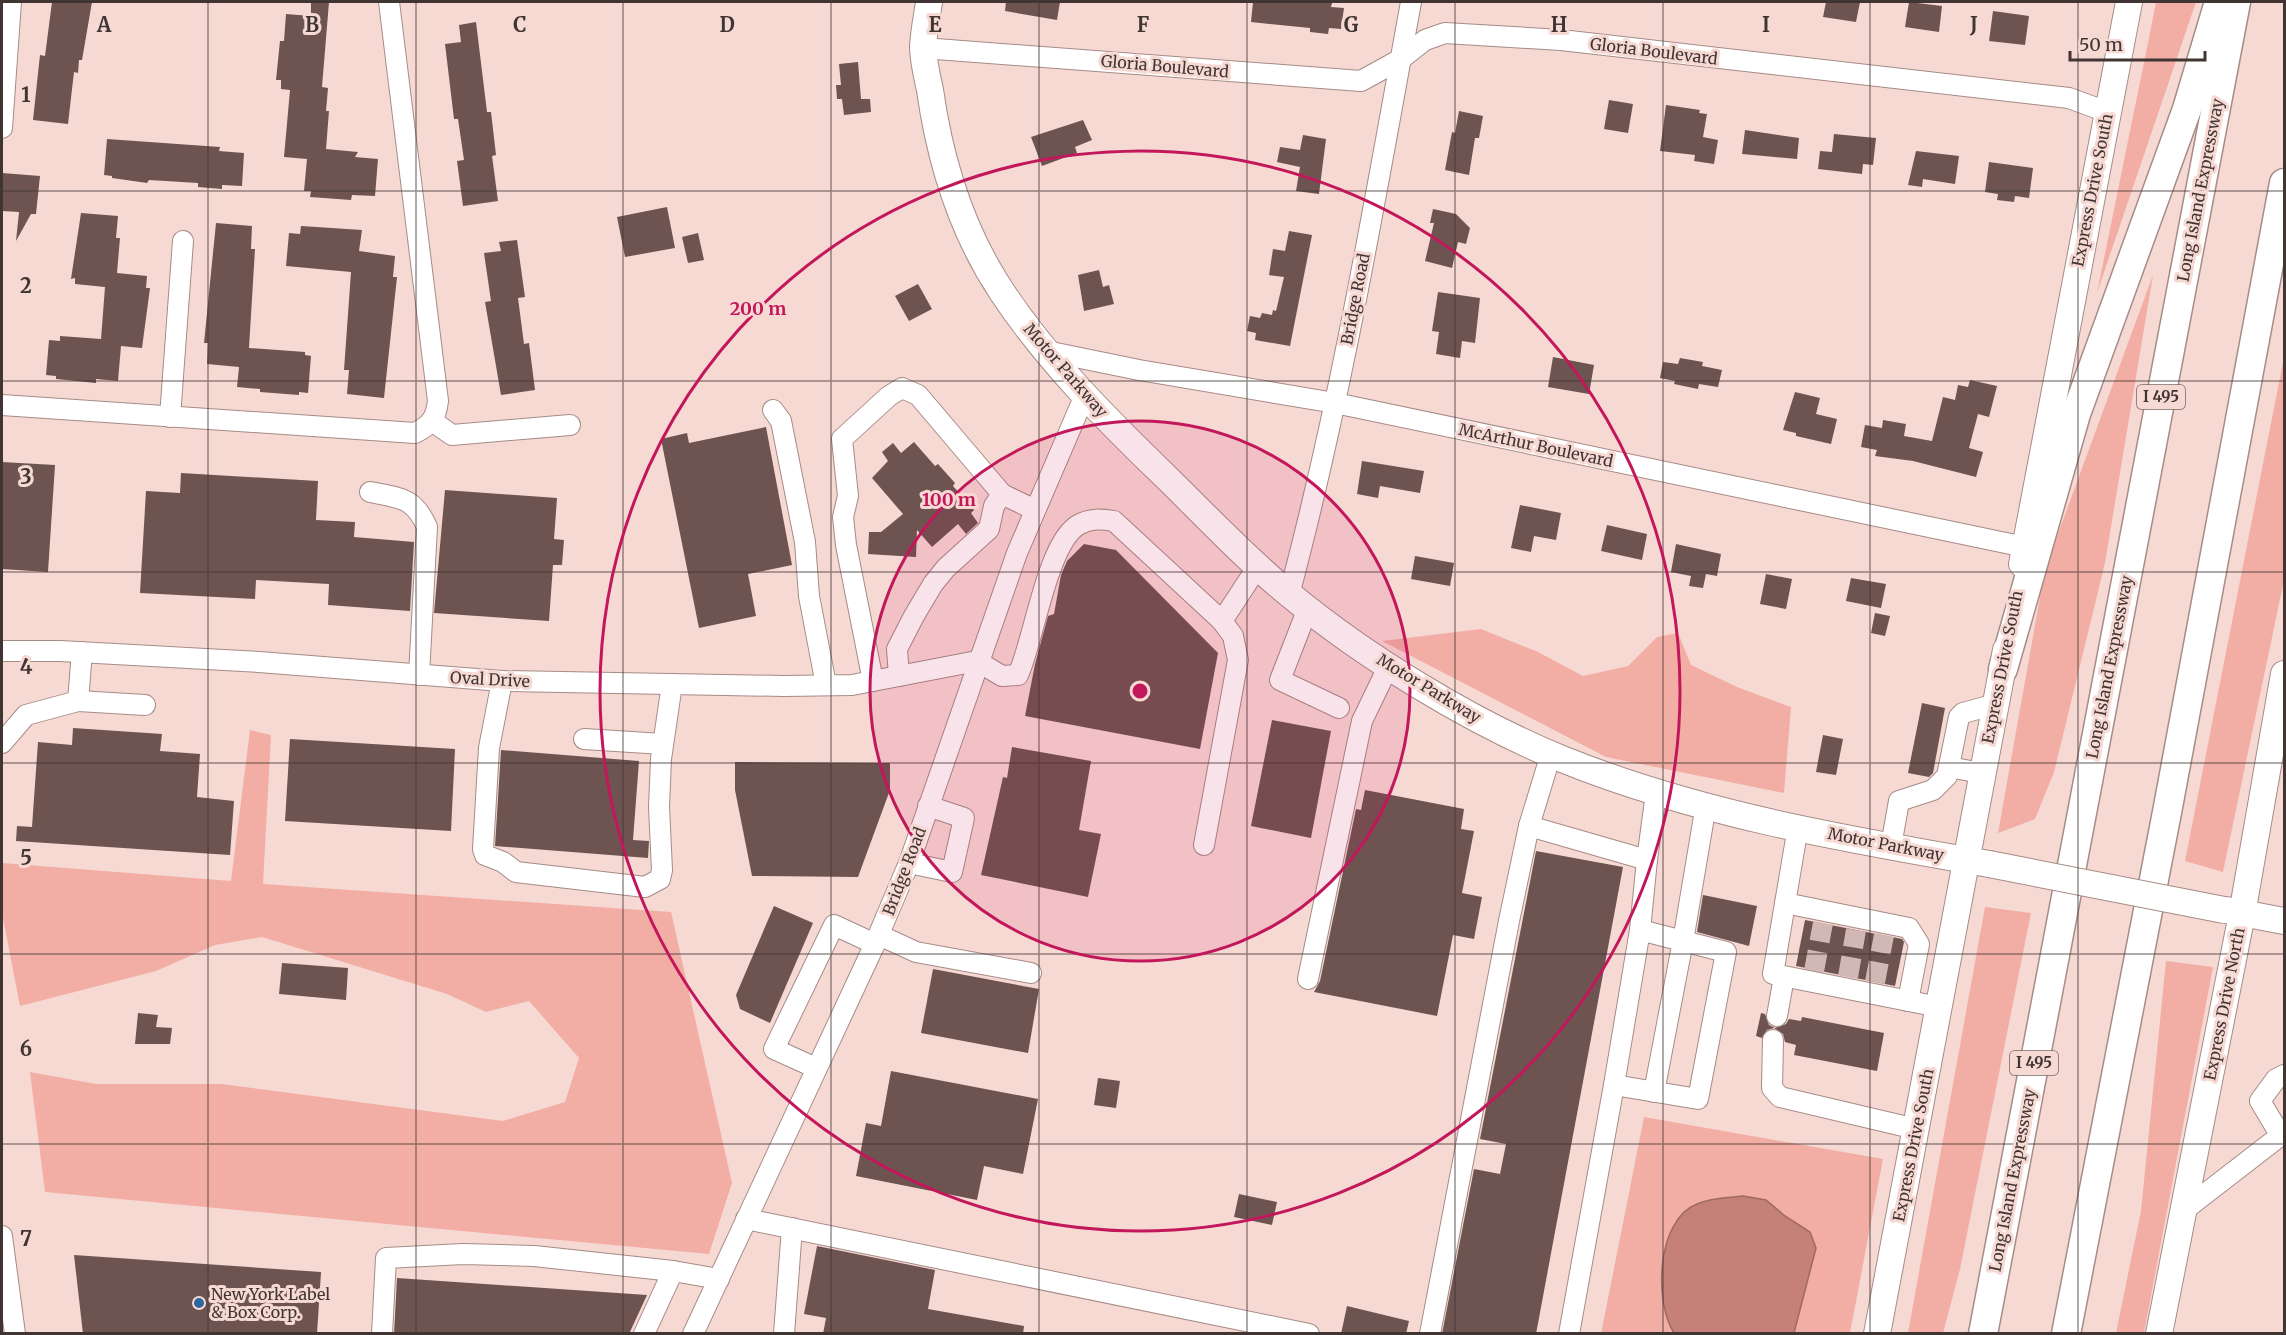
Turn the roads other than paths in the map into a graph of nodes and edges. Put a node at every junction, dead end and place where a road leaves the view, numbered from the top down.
1 (11, 2) edge
2 (389, 2) edge
3 (929, 2) edge
4 (1411, 2) edge
5 (2129, 2) edge
6 (2219, 2) edge
7 (2236, 2) edge
8 (923, 48) junction
9 (1401, 59) junction
10 (2107, 112) junction
11 (2, 128) edge
12 (2284, 183) edge
13 (183, 241) dead end
14 (1046, 351) junction
15 (1085, 395) junction
16 (1335, 403) junction
17 (2, 405) edge
18 (773, 410) dead end
19 (170, 417) junction
20 (432, 421) junction
21 (570, 424) dead end
22 (370, 492) dead end
23 (1002, 494) junction
24 (1035, 510) junction
25 (2025, 547) junction
26 (1258, 566) junction
27 (1298, 601) junction
28 (1222, 621) junction
29 (2, 651) edge
30 (82, 652) junction
31 (977, 662) junction
32 (1389, 665) junction
33 (2003, 669) junction
34 (2284, 674) edge
35 (419, 675) junction
36 (899, 676) junction
37 (502, 681) junction
38 (873, 681) junction
39 (672, 684) junction
40 (826, 685) junction
41 (78, 701) junction
42 (1996, 704) junction
43 (145, 705) dead end
44 (1339, 708) dead end
45 (584, 739) dead end
46 (2, 743) edge
47 (663, 744) junction
48 (1551, 754) junction
49 (1948, 767) junction
50 (1982, 773) junction
51 (1656, 793) junction
52 (1706, 805) junction
53 (928, 806) junction
54 (1529, 826) junction
55 (1798, 827) junction
56 (1204, 845) dead end
57 (1891, 846) junction
58 (1647, 860) junction
59 (1978, 862) junction
60 (909, 863) junction
61 (1785, 903) junction
62 (2233, 912) junction
63 (2284, 921) edge
64 (1640, 930) junction
65 (877, 939) junction
66 (1683, 942) junction
67 (1031, 973) dead end
68 (1784, 977) junction
69 (1308, 979) dead end
70 (1908, 1001) junction
71 (1939, 1007) junction
72 (1778, 1016) dead end
73 (1773, 1040) dead end
74 (816, 1068) junction
75 (2284, 1075) edge
76 (1614, 1085) junction
77 (1654, 1092) junction
78 (1916, 1129) junction
79 (2283, 1135) edge
80 (2183, 1211) junction
81 (746, 1219) junction
82 (792, 1228) junction
83 (2, 1236) edge
84 (674, 1271) junction
85 (719, 1279) junction
86 (15, 1334) edge
87 (381, 1334) edge
88 (644, 1334) edge
89 (693, 1334) edge
90 (784, 1334) edge
91 (1309, 1334) edge
92 (1430, 1334) edge
93 (1569, 1334) edge
94 (1877, 1334) edge
95 (1983, 1334) edge
96 (2066, 1334) edge
97 (2158, 1334) edge

1 - 11 street
2 - 20 street
3 - 8 main road, Motor Parkway
4 - 9 street, Bridge Road
5 - 10 main road, Express Drive South
6 - 33 highway
7 - 95 highway, Long Island Expressway / I 495
8 - 9 street, Gloria Boulevard
8 - 14 main road, Motor Parkway
9 - 10 street, Gloria Boulevard
9 - 16 street, Bridge Road
10 - 25 main road, Express Drive South
12 - 96 highway
13 - 19 street
14 - 15 main road, Motor Parkway
14 - 16 street, McArthur Boulevard
15 - 24 street, Bridge Road
15 - 26 main road, Motor Parkway
16 - 25 street, McArthur Boulevard
16 - 27 street, Bridge Road
17 - 19 street
18 - 40 street
19 - 20 street
20 - 21 street
22 - 35 street
23 - 24 street
23 - 36 street
23 - 38 street
24 - 31 street, Bridge Road
25 - 33 main road, Express Drive South
26 - 27 main road, Motor Parkway
26 - 28 street
27 - 32 main road, Motor Parkway
27 - 44 street, Bridge Road
28 - 31 street
28 - 56 street
29 - 30 street, Oval Drive
30 - 35 street, Oval Drive
30 - 41 street
31 - 36 street, Oval Drive
31 - 53 street, Bridge Road
32 - 48 main road, Motor Parkway
32 - 69 street
33 - 42 main road, Express Drive South
34 - 62 main road, Express Drive North
35 - 37 street, Oval Drive
36 - 38 street, Oval Drive
37 - 39 street, Oval Drive
37 - 47 street
38 - 40 street, Oval Drive
39 - 40 street, Oval Drive
39 - 47 street
41 - 43 street
41 - 46 street
42 - 49 street
42 - 50 main road, Express Drive South
45 - 47 street
48 - 51 main road, Motor Parkway
48 - 54 street
49 - 50 street
49 - 57 street
50 - 59 main road, Express Drive South
51 - 52 main road, Motor Parkway
51 - 58 street
52 - 55 main road, Motor Parkway
52 - 66 street
53 - 60 street, Bridge Road
53 - 60 street
54 - 58 street
54 - 92 street
55 - 57 main road, Motor Parkway
55 - 61 street
57 - 59 main road, Motor Parkway
58 - 64 street
59 - 62 main road, Motor Parkway, bridge
59 - 71 main road, Express Drive South
60 - 65 street, Bridge Road
61 - 68 street
61 - 70 street
62 - 63 main road, Motor Parkway
62 - 80 main road, Express Drive North
64 - 66 street
64 - 76 street
65 - 67 street
65 - 74 street, Bridge Road
65 - 74 street
66 - 77 street
66 - 77 street
68 - 70 street
68 - 72 street
70 - 71 street
71 - 78 main road, Express Drive South
73 - 78 street
74 - 81 street, Bridge Road
75 - 79 street
76 - 77 street
76 - 93 street
78 - 94 main road, Express Drive South
79 - 80 street
80 - 97 main road, Express Drive North
81 - 82 street
81 - 85 street, Bridge Road
82 - 90 street
82 - 91 street
83 - 86 street
84 - 85 street
84 - 87 street
84 - 88 street
85 - 89 street, Bridge Road

